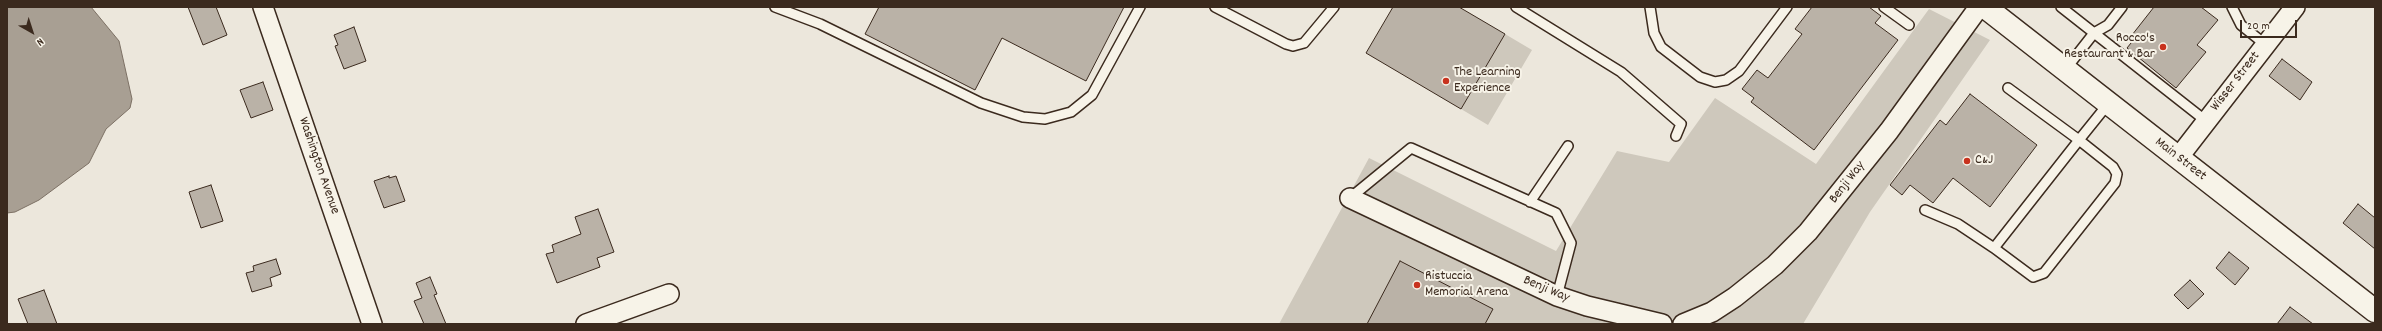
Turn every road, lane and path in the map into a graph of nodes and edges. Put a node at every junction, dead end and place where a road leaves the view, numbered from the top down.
1 (263, 7) edge
2 (775, 7) edge
3 (1140, 7) edge
4 (1216, 7) edge
5 (1334, 7) edge
6 (1516, 7) edge
7 (1650, 7) edge
8 (1787, 7) edge
9 (1884, 7) edge
10 (1979, 7) edge
11 (1985, 7) edge
12 (2061, 7) edge
13 (2122, 7) edge
14 (2232, 7) edge
15 (2295, 7) edge
16 (1909, 25) dead end
17 (2094, 33) junction
18 (2266, 45) junction
19 (2065, 70) junction
20 (2008, 88) dead end
21 (2108, 104) junction
22 (2206, 121) junction
23 (1676, 136) dead end
24 (2079, 140) junction
25 (1568, 146) dead end
26 (2178, 158) junction
27 (1350, 198) joint
28 (1530, 202) junction
29 (1925, 210) dead end
30 (1994, 248) junction
31 (669, 294) dead end
32 (1557, 296) junction
33 (2375, 311) edge
34 (372, 324) edge
35 (586, 324) edge
36 (1662, 324) edge
37 (1683, 324) edge

1 - 34 street, Washington Avenue
2 - 3 lane
4 - 5 lane
6 - 23 lane
7 - 8 lane
9 - 16 lane
10 - 37 street, Benji Way
11 - 19 main road, Main Street
12 - 17 lane
13 - 17 lane
14 - 18 lane
15 - 18 street, Wisser Street
17 - 19 lane
17 - 22 lane
18 - 22 street, Wisser Street
19 - 21 main road, Main Street
20 - 24 lane
21 - 24 lane
21 - 26 main road, Main Street
22 - 26 street, Wisser Street
24 - 30 lane
24 - 30 lane
25 - 28 lane
26 - 33 main road, Main Street
27 - 28 lane
27 - 32 street, Benji Way
28 - 32 lane
29 - 30 lane
31 - 35 street
32 - 36 street, Benji Way

